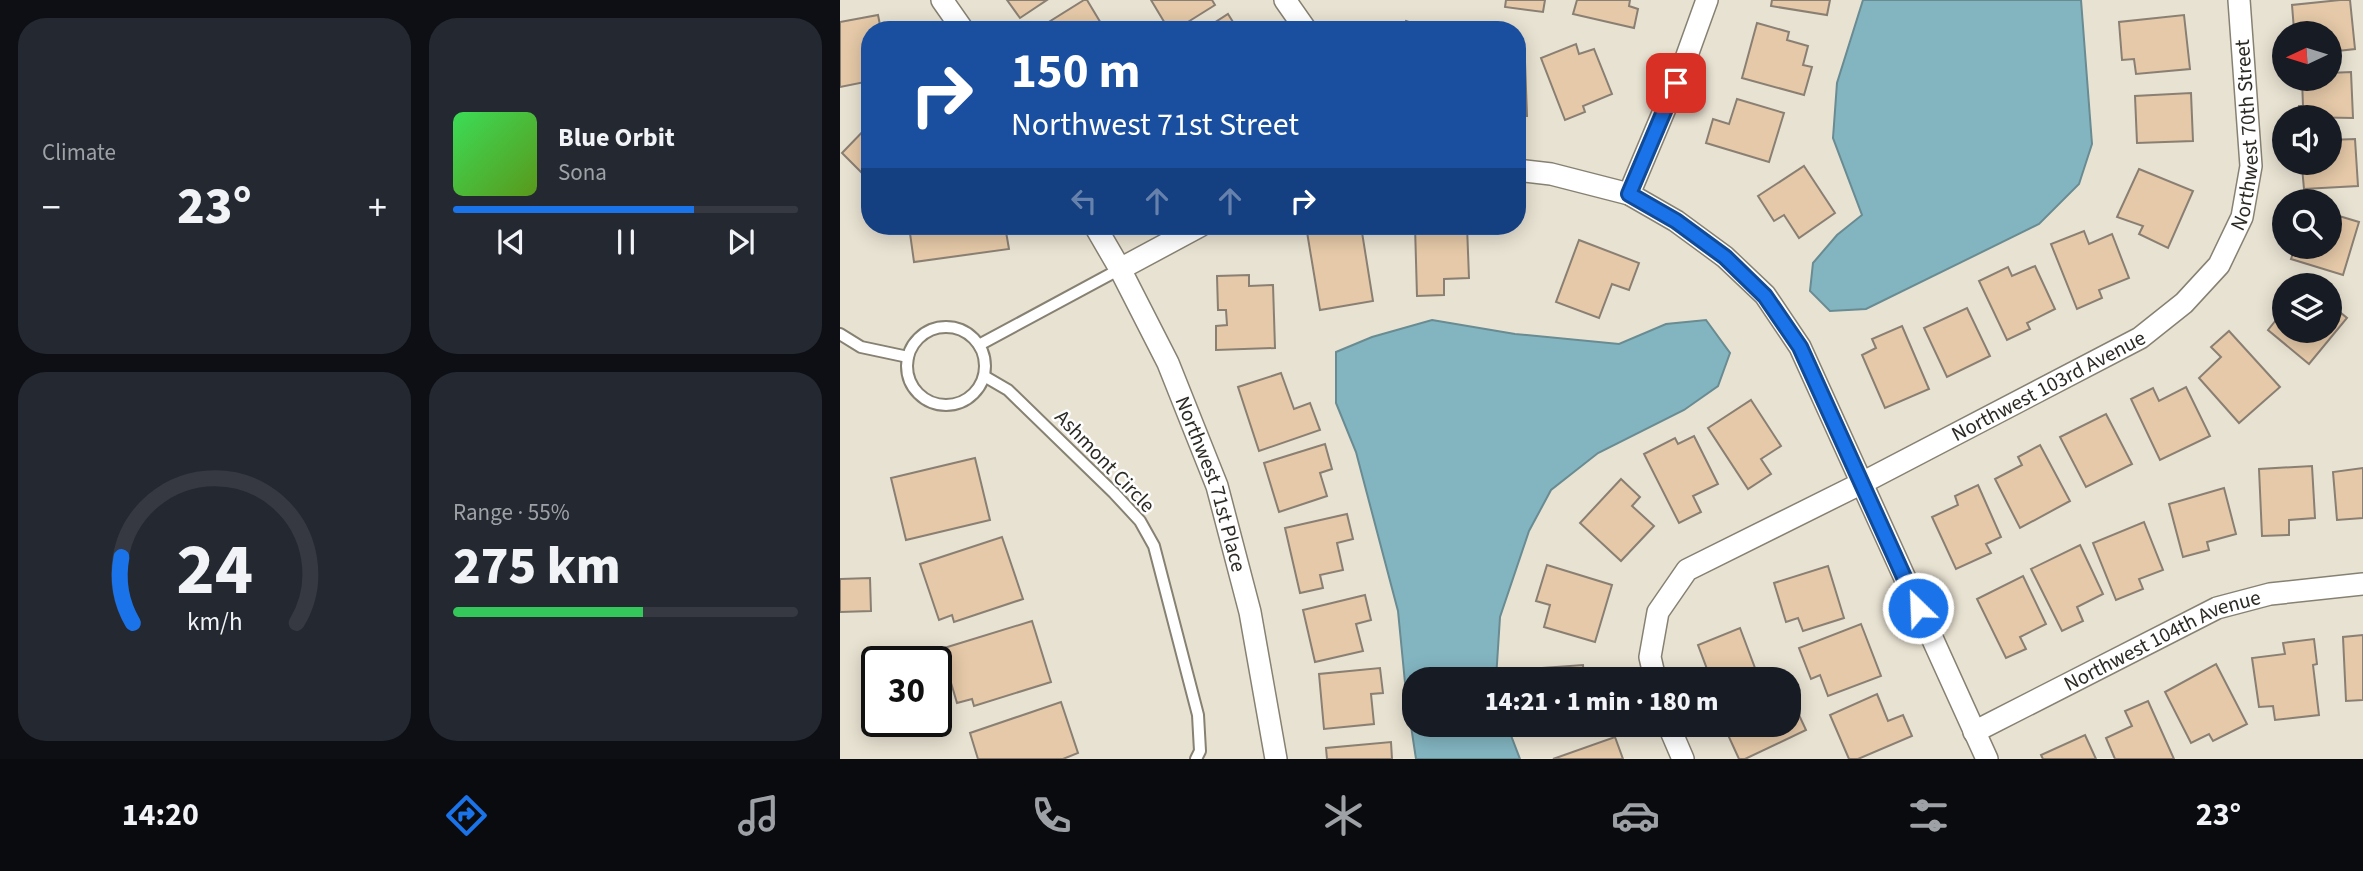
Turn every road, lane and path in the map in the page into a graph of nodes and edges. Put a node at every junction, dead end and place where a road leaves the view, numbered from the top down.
1 (942, 0) edge
2 (1285, 0) edge
3 (1707, 0) edge
4 (2238, 0) edge
5 (957, 21) edge
6 (1300, 21) edge
7 (1526, 171) edge
8 (1629, 194) junction
9 (1101, 235) edge
10 (1183, 235) edge
11 (2219, 265) joint
12 (1120, 269) junction
13 (840, 334) edge
14 (979, 345) junction
15 (908, 357) junction
16 (984, 376) junction
17 (1862, 484) junction
18 (2363, 584) edge
19 (1652, 667) edge
20 (1974, 732) junction
21 (1674, 737) edge
22 (1196, 759) edge
23 (1276, 759) edge
24 (1684, 759) edge
25 (1987, 759) edge

1 - 5 street
2 - 6 street
3 - 8 street
4 - 11 street, Northwest 70th Street
7 - 8 street
8 - 17 street
9 - 12 street, Northwest 71st Place
10 - 12 street
11 - 17 street, Northwest 103rd Avenue
12 - 14 lane
12 - 23 street, Northwest 71st Place
13 - 15 lane
14 - 15 lane
14 - 16 lane
15 - 16 lane
16 - 22 lane, Ashmont Circle
17 - 19 street, Northwest 103rd Avenue
17 - 20 street
18 - 20 street, Northwest 104th Avenue
20 - 25 street
21 - 24 street

